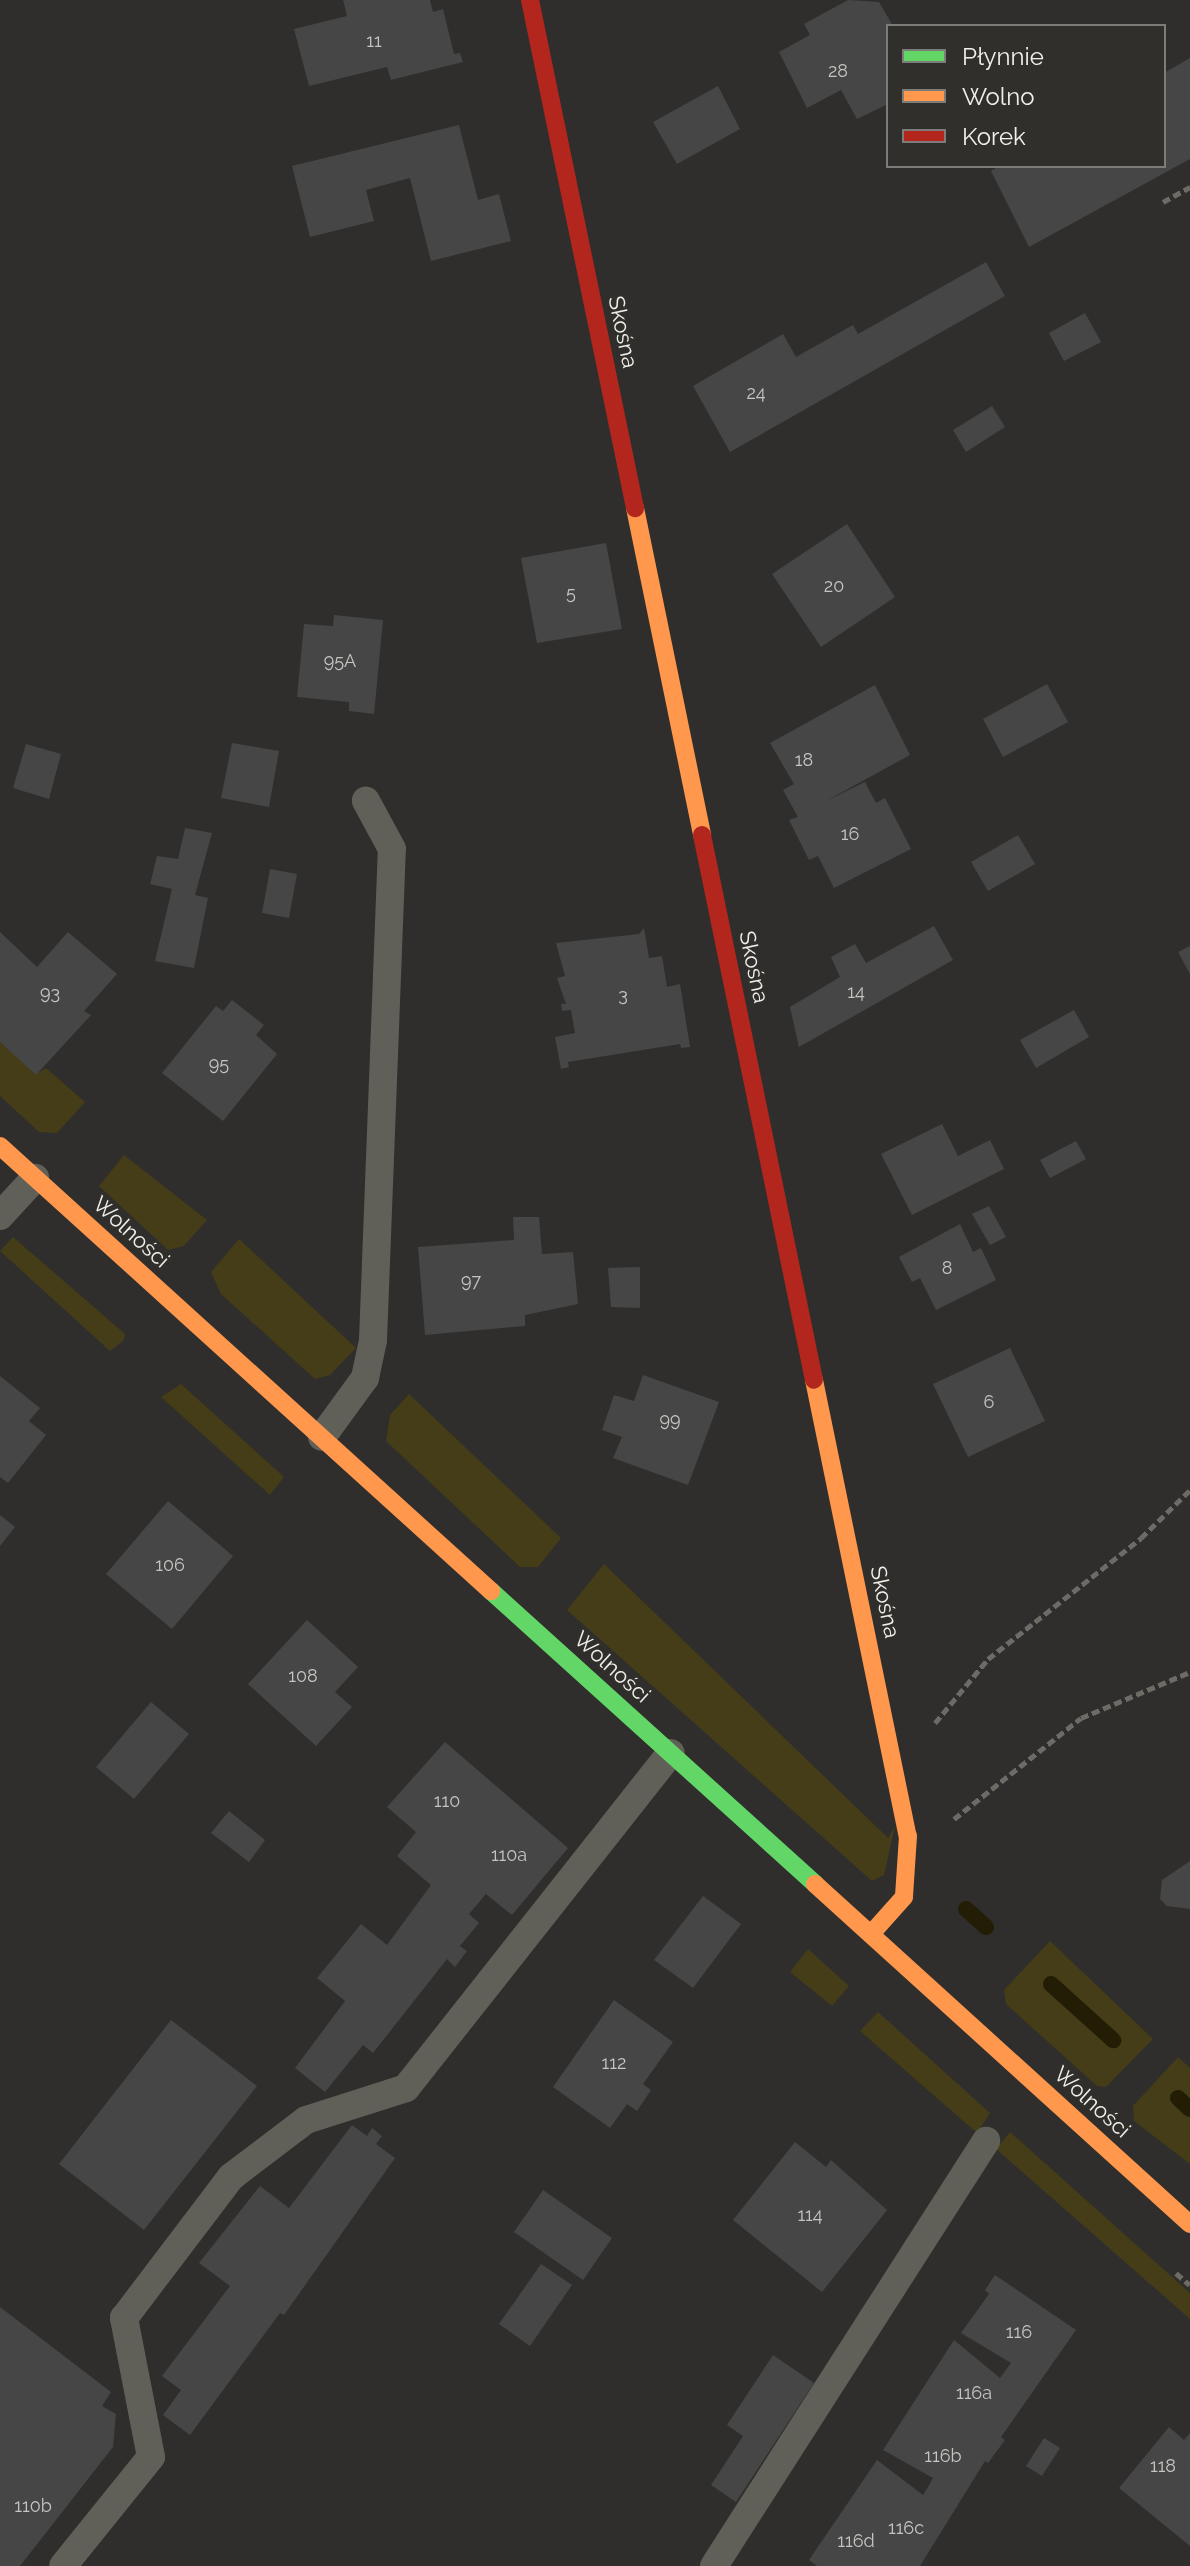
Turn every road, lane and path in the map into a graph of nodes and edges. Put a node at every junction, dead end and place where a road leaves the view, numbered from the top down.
1 (530, 0) edge
2 (1190, 187) edge
3 (1163, 202) dead end
4 (366, 801) dead end
5 (0, 1146) edge
6 (35, 1178) junction
7 (0, 1216) edge
8 (322, 1437) junction
9 (1190, 1490) edge
10 (1190, 1672) edge
11 (671, 1753) junction
12 (893, 1762) junction
13 (908, 1836) junction
14 (871, 1934) junction
15 (986, 2141) dead end
16 (1190, 2224) edge
17 (63, 2566) edge
18 (714, 2566) edge

1 - 12 street, Skośna
2 - 3 path
4 - 8 lane
5 - 6 street, Wolności
6 - 7 lane
6 - 8 street, Wolności
8 - 11 street, Wolności
9 - 12 path
10 - 13 path
11 - 14 street, Wolności
11 - 17 lane
12 - 13 street, Skośna
13 - 14 street, Skośna
14 - 16 street, Wolności
15 - 18 lane

